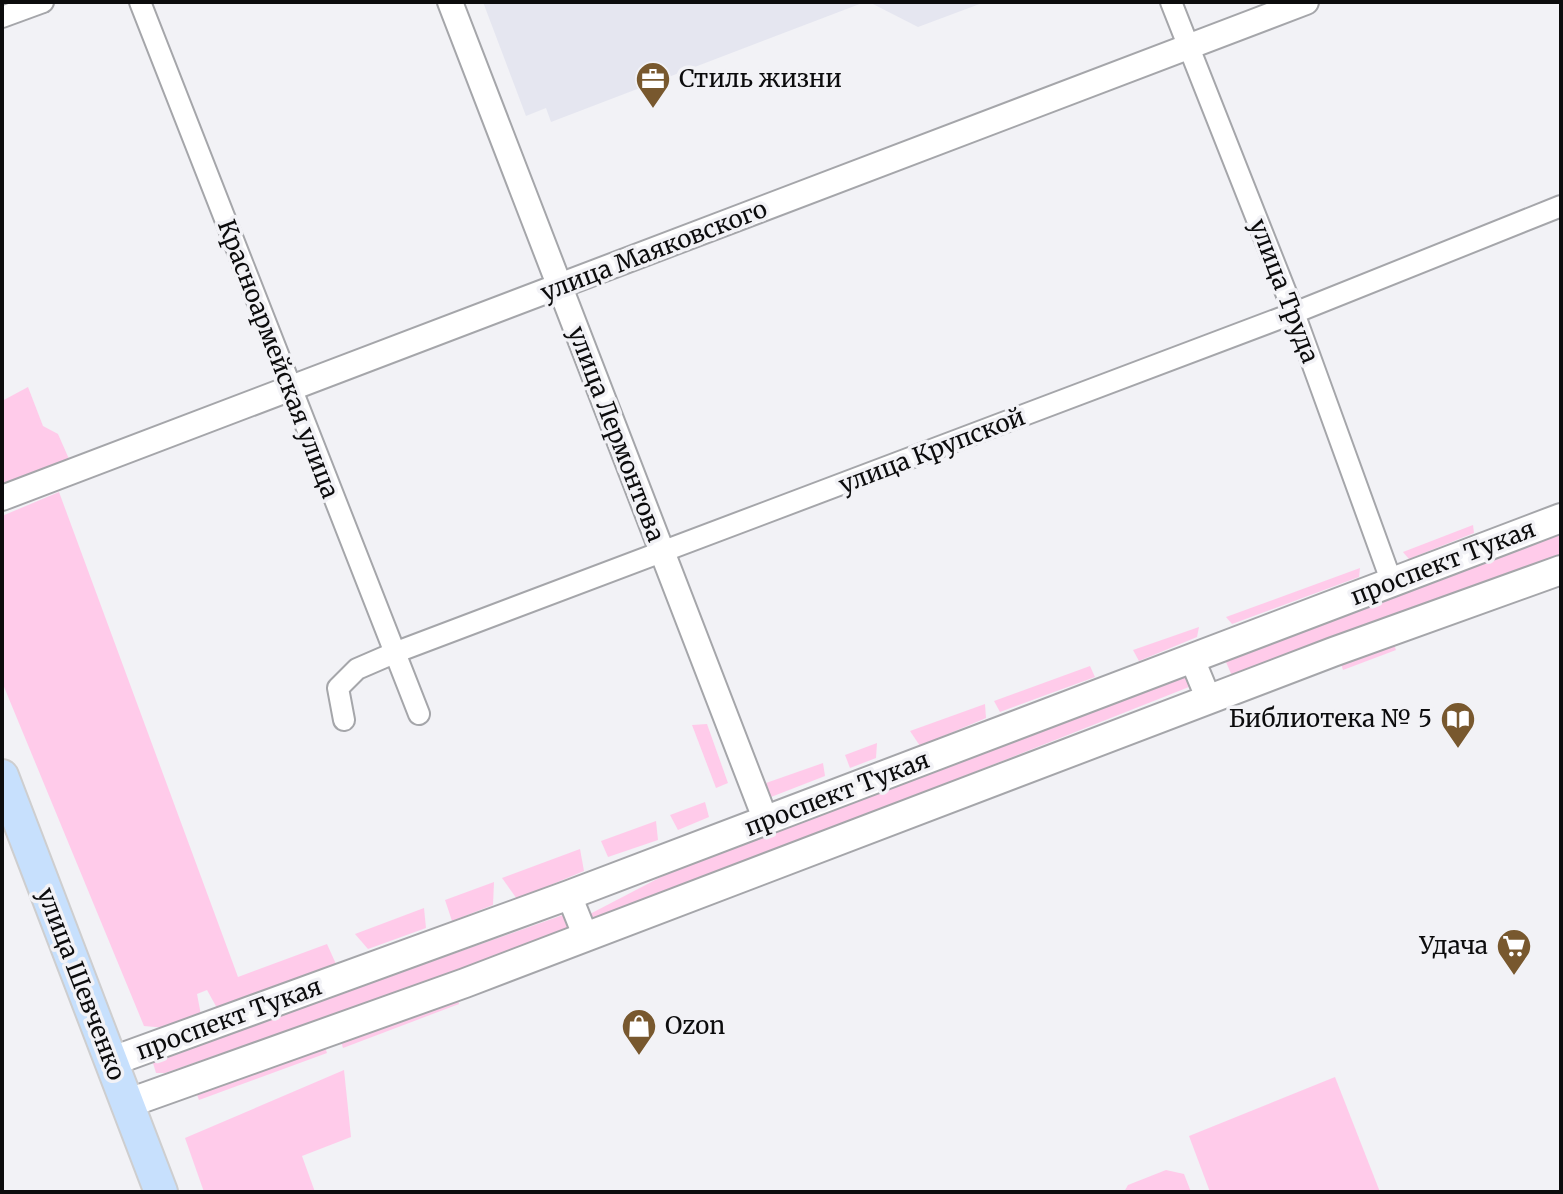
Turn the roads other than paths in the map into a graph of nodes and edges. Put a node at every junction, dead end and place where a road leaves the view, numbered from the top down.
1 (43, 2) edge
2 (140, 2) edge
3 (450, 2) edge
4 (1171, 2) edge
5 (1306, 2) edge
6 (2, 17) edge
7 (1187, 46) junction
8 (1561, 206) edge
9 (559, 288) junction
10 (1294, 313) junction
11 (289, 389) junction
12 (2, 498) edge
13 (1561, 518) edge
14 (663, 554) junction
15 (1561, 570) edge
16 (1392, 583) junction
17 (394, 653) junction
18 (1192, 659) junction
19 (1209, 700) junction
20 (419, 714) dead end
21 (344, 720) dead end
22 (2, 776) edge
23 (766, 821) junction
24 (569, 895) junction
25 (585, 935) junction
26 (110, 1062) junction
27 (126, 1104) junction
28 (161, 1192) edge

1 - 6 street
2 - 11 street, Красноармейская улица
3 - 9 street, улица Лермонтова
4 - 7 street, улица Труда
5 - 7 street, улица Маяковского
7 - 9 street, улица Маяковского
7 - 10 street, улица Труда
8 - 10 street, улица Крупской
9 - 11 street, улица Маяковского
9 - 14 street, улица Лермонтова
10 - 14 street, улица Крупской
10 - 16 street, улица Труда
11 - 12 street, улица Маяковского
11 - 17 street, Красноармейская улица
13 - 16 main road, проспект Тукая
14 - 17 street, улица Крупской
14 - 23 street, улица Лермонтова
15 - 19 main road, проспект Тукая
16 - 18 main road, проспект Тукая
17 - 20 street, Красноармейская улица
17 - 21 street, улица Крупской
18 - 19 street
18 - 23 main road, проспект Тукая
19 - 25 main road, проспект Тукая
22 - 26 main road, улица Шевченко
23 - 24 main road, проспект Тукая
24 - 25 street
24 - 26 main road, проспект Тукая
25 - 27 main road, проспект Тукая
26 - 27 main road, улица Шевченко
27 - 28 main road, улица Шевченко

